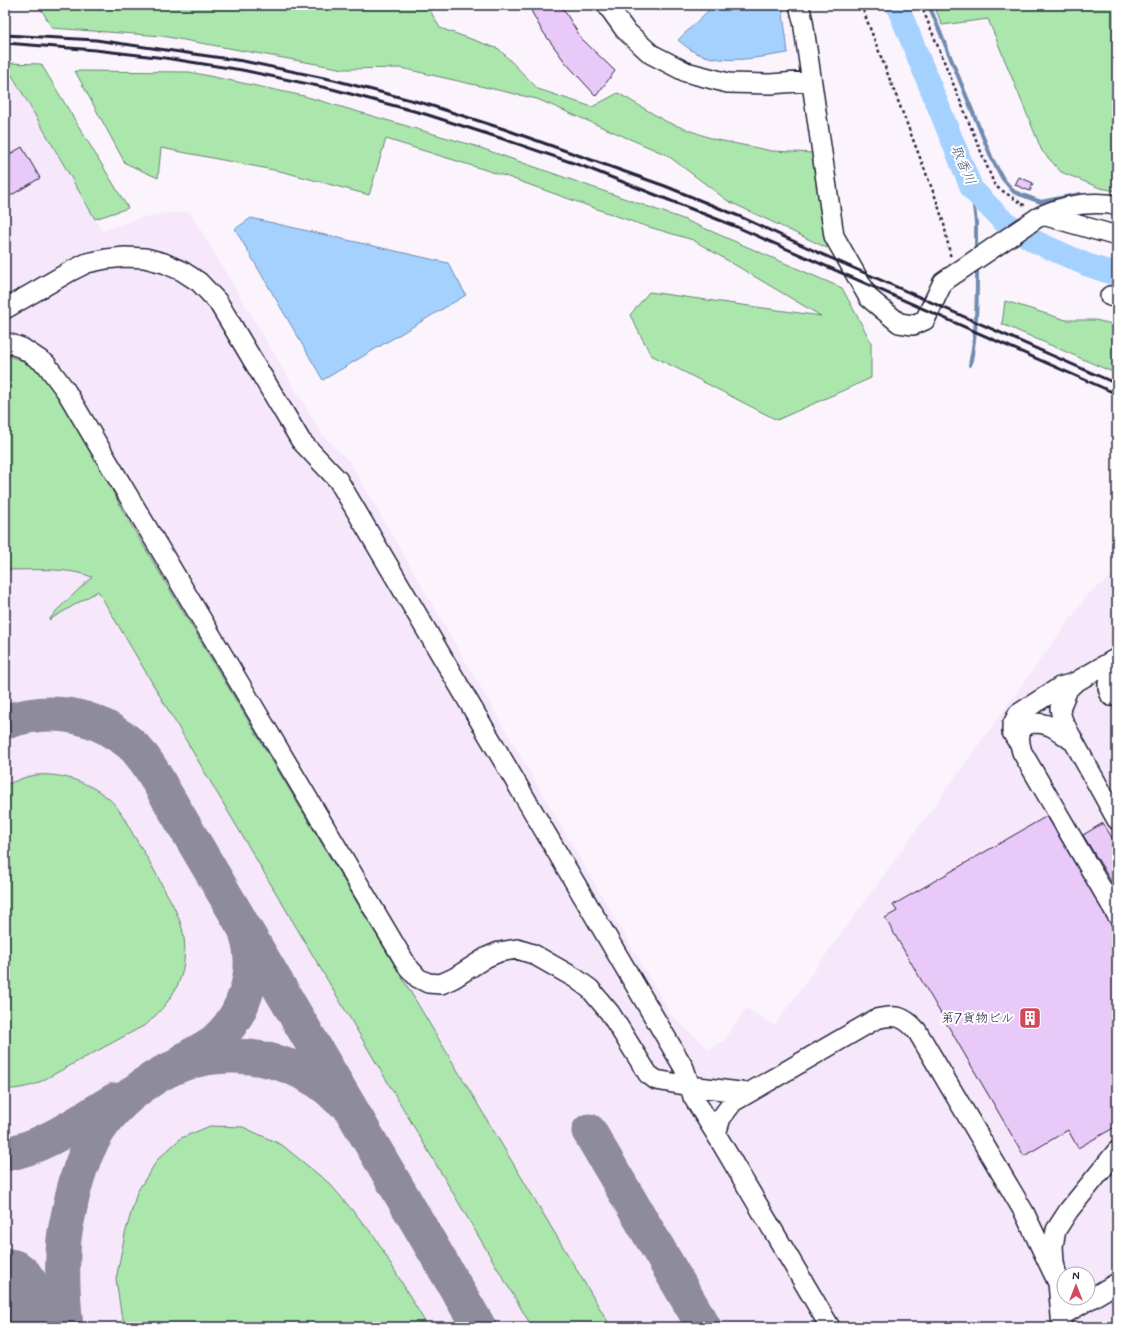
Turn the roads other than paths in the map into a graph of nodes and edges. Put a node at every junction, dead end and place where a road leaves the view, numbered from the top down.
1 (607, 5) edge
2 (799, 5) edge
3 (811, 81) junction
4 (1117, 205) edge
5 (1044, 214) junction
6 (1117, 236) edge
7 (5, 309) edge
8 (5, 342) edge
9 (1117, 658) edge
10 (1117, 671) edge
11 (1074, 682) junction
12 (1115, 696) edge
13 (1074, 742) junction
14 (1019, 744) junction
15 (1117, 820) edge
16 (1117, 915) edge
17 (690, 1086) junction
18 (748, 1093) junction
19 (716, 1134) junction
20 (1117, 1151) edge
21 (1069, 1210) junction
22 (1024, 1212) junction
23 (1056, 1272) edge
24 (1056, 1279) edge
25 (1117, 1283) edge
26 (1060, 1306) edge
27 (1062, 1322) edge
28 (830, 1327) edge

1 - 3 street
2 - 3 street
3 - 5 street
4 - 5 street
5 - 6 street
7 - 17 street
8 - 17 street
9 - 11 street
10 - 12 street
11 - 13 street
11 - 14 street
13 - 14 street
13 - 15 street
14 - 16 street
17 - 18 street
17 - 19 street
18 - 19 street
18 - 22 street
19 - 28 street
20 - 21 street
21 - 22 street
21 - 23 street
22 - 24 street
25 - 27 street
26 - 27 street

